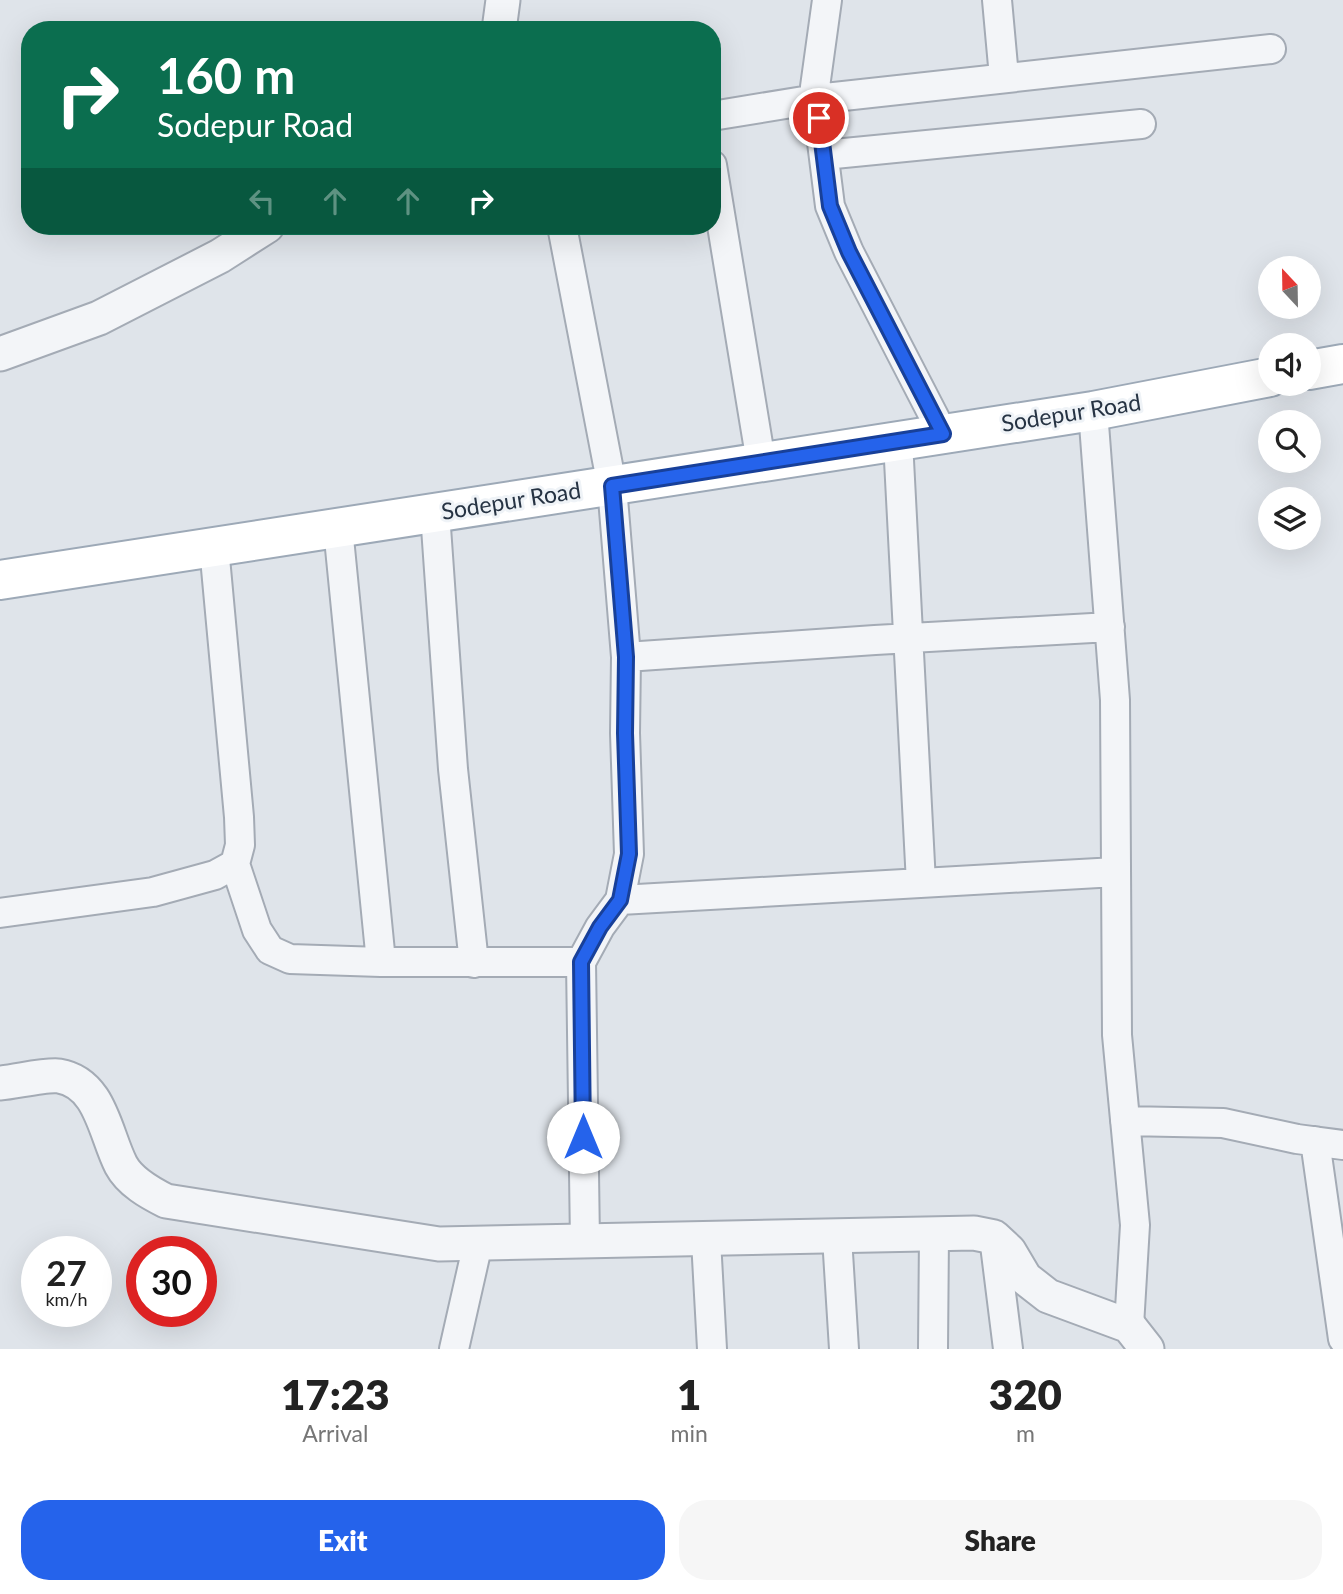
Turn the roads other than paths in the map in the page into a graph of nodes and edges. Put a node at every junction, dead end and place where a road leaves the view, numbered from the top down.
1 (503, 0) edge
2 (827, 0) edge
3 (997, 0) edge
4 (500, 21) edge
5 (1271, 48) dead end
6 (1004, 77) junction
7 (816, 99) junction
8 (721, 115) edge
9 (1142, 124) dead end
10 (824, 155) junction
11 (721, 220) edge
12 (253, 235) edge
13 (564, 235) edge
14 (0, 354) edge
15 (1343, 364) edge
16 (1321, 368) edge
17 (1258, 379) edge
18 (1093, 411) junction
19 (943, 434) junction
20 (898, 441) junction
21 (761, 462) junction
22 (612, 486) junction
23 (435, 513) junction
24 (338, 528) junction
25 (214, 547) junction
26 (0, 580) edge
27 (1110, 627) junction
28 (909, 638) junction
29 (626, 657) junction
30 (235, 864) junction
31 (1116, 872) junction
32 (921, 883) junction
33 (620, 900) junction
34 (0, 914) edge
35 (381, 962) junction
36 (474, 962) junction
37 (582, 975) junction
38 (0, 1083) edge
39 (1125, 1121) junction
40 (1329, 1143) edge
41 (934, 1235) junction
42 (837, 1237) junction
43 (994, 1237) junction
44 (706, 1240) junction
45 (585, 1242) junction
46 (478, 1243) junction
47 (1138, 1338) edge
48 (1343, 1339) edge
49 (454, 1349) edge
50 (712, 1349) edge
51 (844, 1349) edge
52 (933, 1349) edge
53 (1008, 1349) edge

1 - 4 street
2 - 7 street
3 - 6 street
5 - 6 street
6 - 7 street
7 - 8 street
7 - 10 street
9 - 10 street
10 - 19 street
11 - 21 street
12 - 14 street
13 - 22 street
15 - 16 main road
17 - 18 main road, Sodepur Road
18 - 19 main road, Sodepur Road
18 - 27 street
19 - 20 main road, Sodepur Road
20 - 21 main road, Sodepur Road
20 - 28 street
21 - 22 main road, Sodepur Road
22 - 23 main road, Sodepur Road
22 - 29 street
23 - 24 main road, Sodepur Road
23 - 36 street
24 - 25 main road, Sodepur Road
24 - 35 street
25 - 26 main road, Sodepur Road
25 - 30 street
27 - 28 street
27 - 31 street
28 - 29 street
28 - 32 street
29 - 33 street
30 - 34 street
30 - 35 street
31 - 32 street
31 - 39 street
32 - 33 street
33 - 37 street
35 - 36 street
36 - 37 street
37 - 45 street
38 - 46 street
39 - 40 street
39 - 47 street
40 - 48 street
41 - 42 street
41 - 43 street
41 - 52 street
42 - 44 street
42 - 51 street
43 - 47 street
43 - 53 street
44 - 45 street
44 - 50 street
45 - 46 street
46 - 49 street

